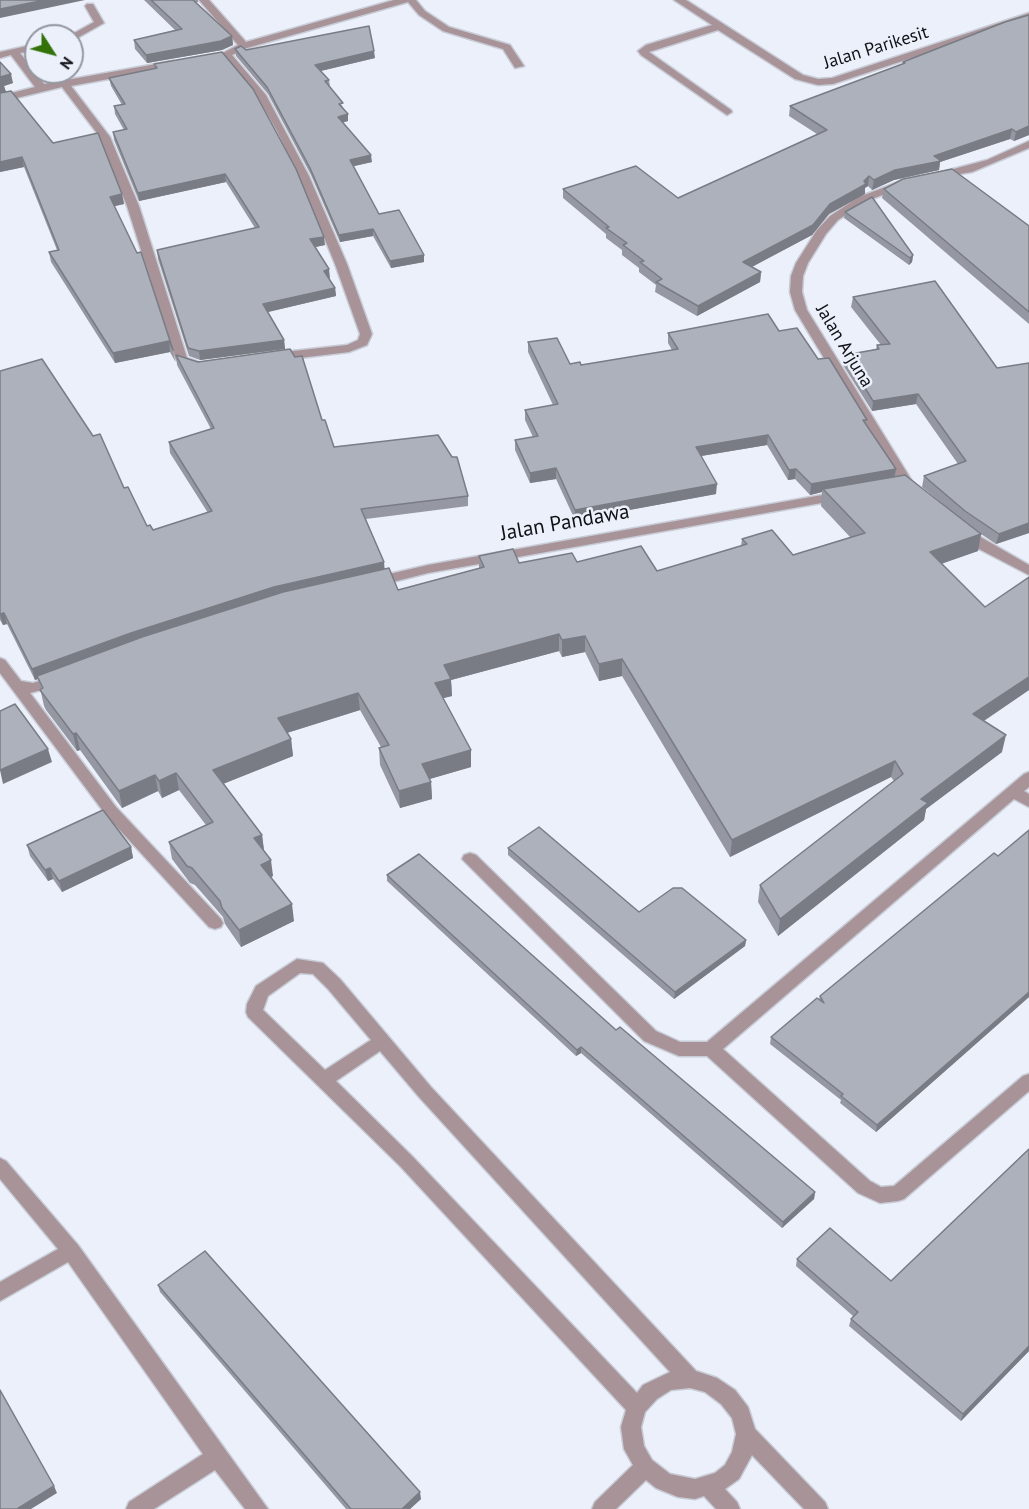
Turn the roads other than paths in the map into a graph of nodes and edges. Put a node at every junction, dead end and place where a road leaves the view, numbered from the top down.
1 (204, 0) edge
2 (404, 0) edge
3 (411, 0) edge
4 (679, 0) edge
5 (90, 6) dead end
6 (1029, 16) edge
7 (720, 26) junction
8 (84, 31) edge
9 (244, 46) junction
10 (24, 50) edge
11 (14, 52) junction
12 (0, 55) edge
13 (180, 63) edge
14 (519, 66) dead end
15 (84, 81) edge
16 (65, 84) joint
17 (41, 88) junction
18 (0, 99) edge
19 (727, 112) dead end
20 (1029, 144) edge
21 (268, 357) edge
22 (210, 364) edge
23 (851, 494) edge
24 (924, 498) edge
25 (956, 526) edge
26 (1029, 571) edge
27 (360, 585) edge
28 (2, 670) edge
29 (76, 673) edge
30 (16, 685) junction
31 (1029, 777) edge
32 (1013, 792) junction
33 (1029, 801) edge
34 (470, 859) dead end
35 (215, 923) dead end
36 (382, 1041) junction
37 (711, 1049) junction
38 (322, 1081) junction
39 (1029, 1081) edge
40 (0, 1166) edge
41 (71, 1251) junction
42 (0, 1292) edge
43 (690, 1379) junction
44 (637, 1407) junction
45 (746, 1434) junction
46 (217, 1458) junction
47 (645, 1467) junction
48 (708, 1486) junction
49 (136, 1509) edge
50 (258, 1509) edge
51 (602, 1509) edge
52 (730, 1509) edge
53 (818, 1509) edge

1 - 9 street
2 - 9 street
3 - 14 street
4 - 7 street, Jalan Parikesit
5 - 8 street
6 - 7 street, Jalan Parikesit
7 - 19 street
9 - 21 street
10 - 11 street
11 - 12 street
11 - 17 street
13 - 15 street
16 - 17 street
16 - 22 street
17 - 18 street
20 - 24 street, Jalan Arjuna
23 - 27 street, Jalan Pandawa
25 - 26 street
28 - 30 street
29 - 30 street
30 - 35 street
31 - 32 street
32 - 33 street
32 - 37 street
34 - 37 street
36 - 38 street
36 - 38 street
36 - 43 street
37 - 39 street
38 - 44 street
40 - 41 street
41 - 42 street
41 - 46 street
43 - 44 street
43 - 45 street
44 - 47 street
45 - 48 street
45 - 53 street
46 - 49 street
46 - 50 street
47 - 48 street
47 - 51 street
48 - 52 street

